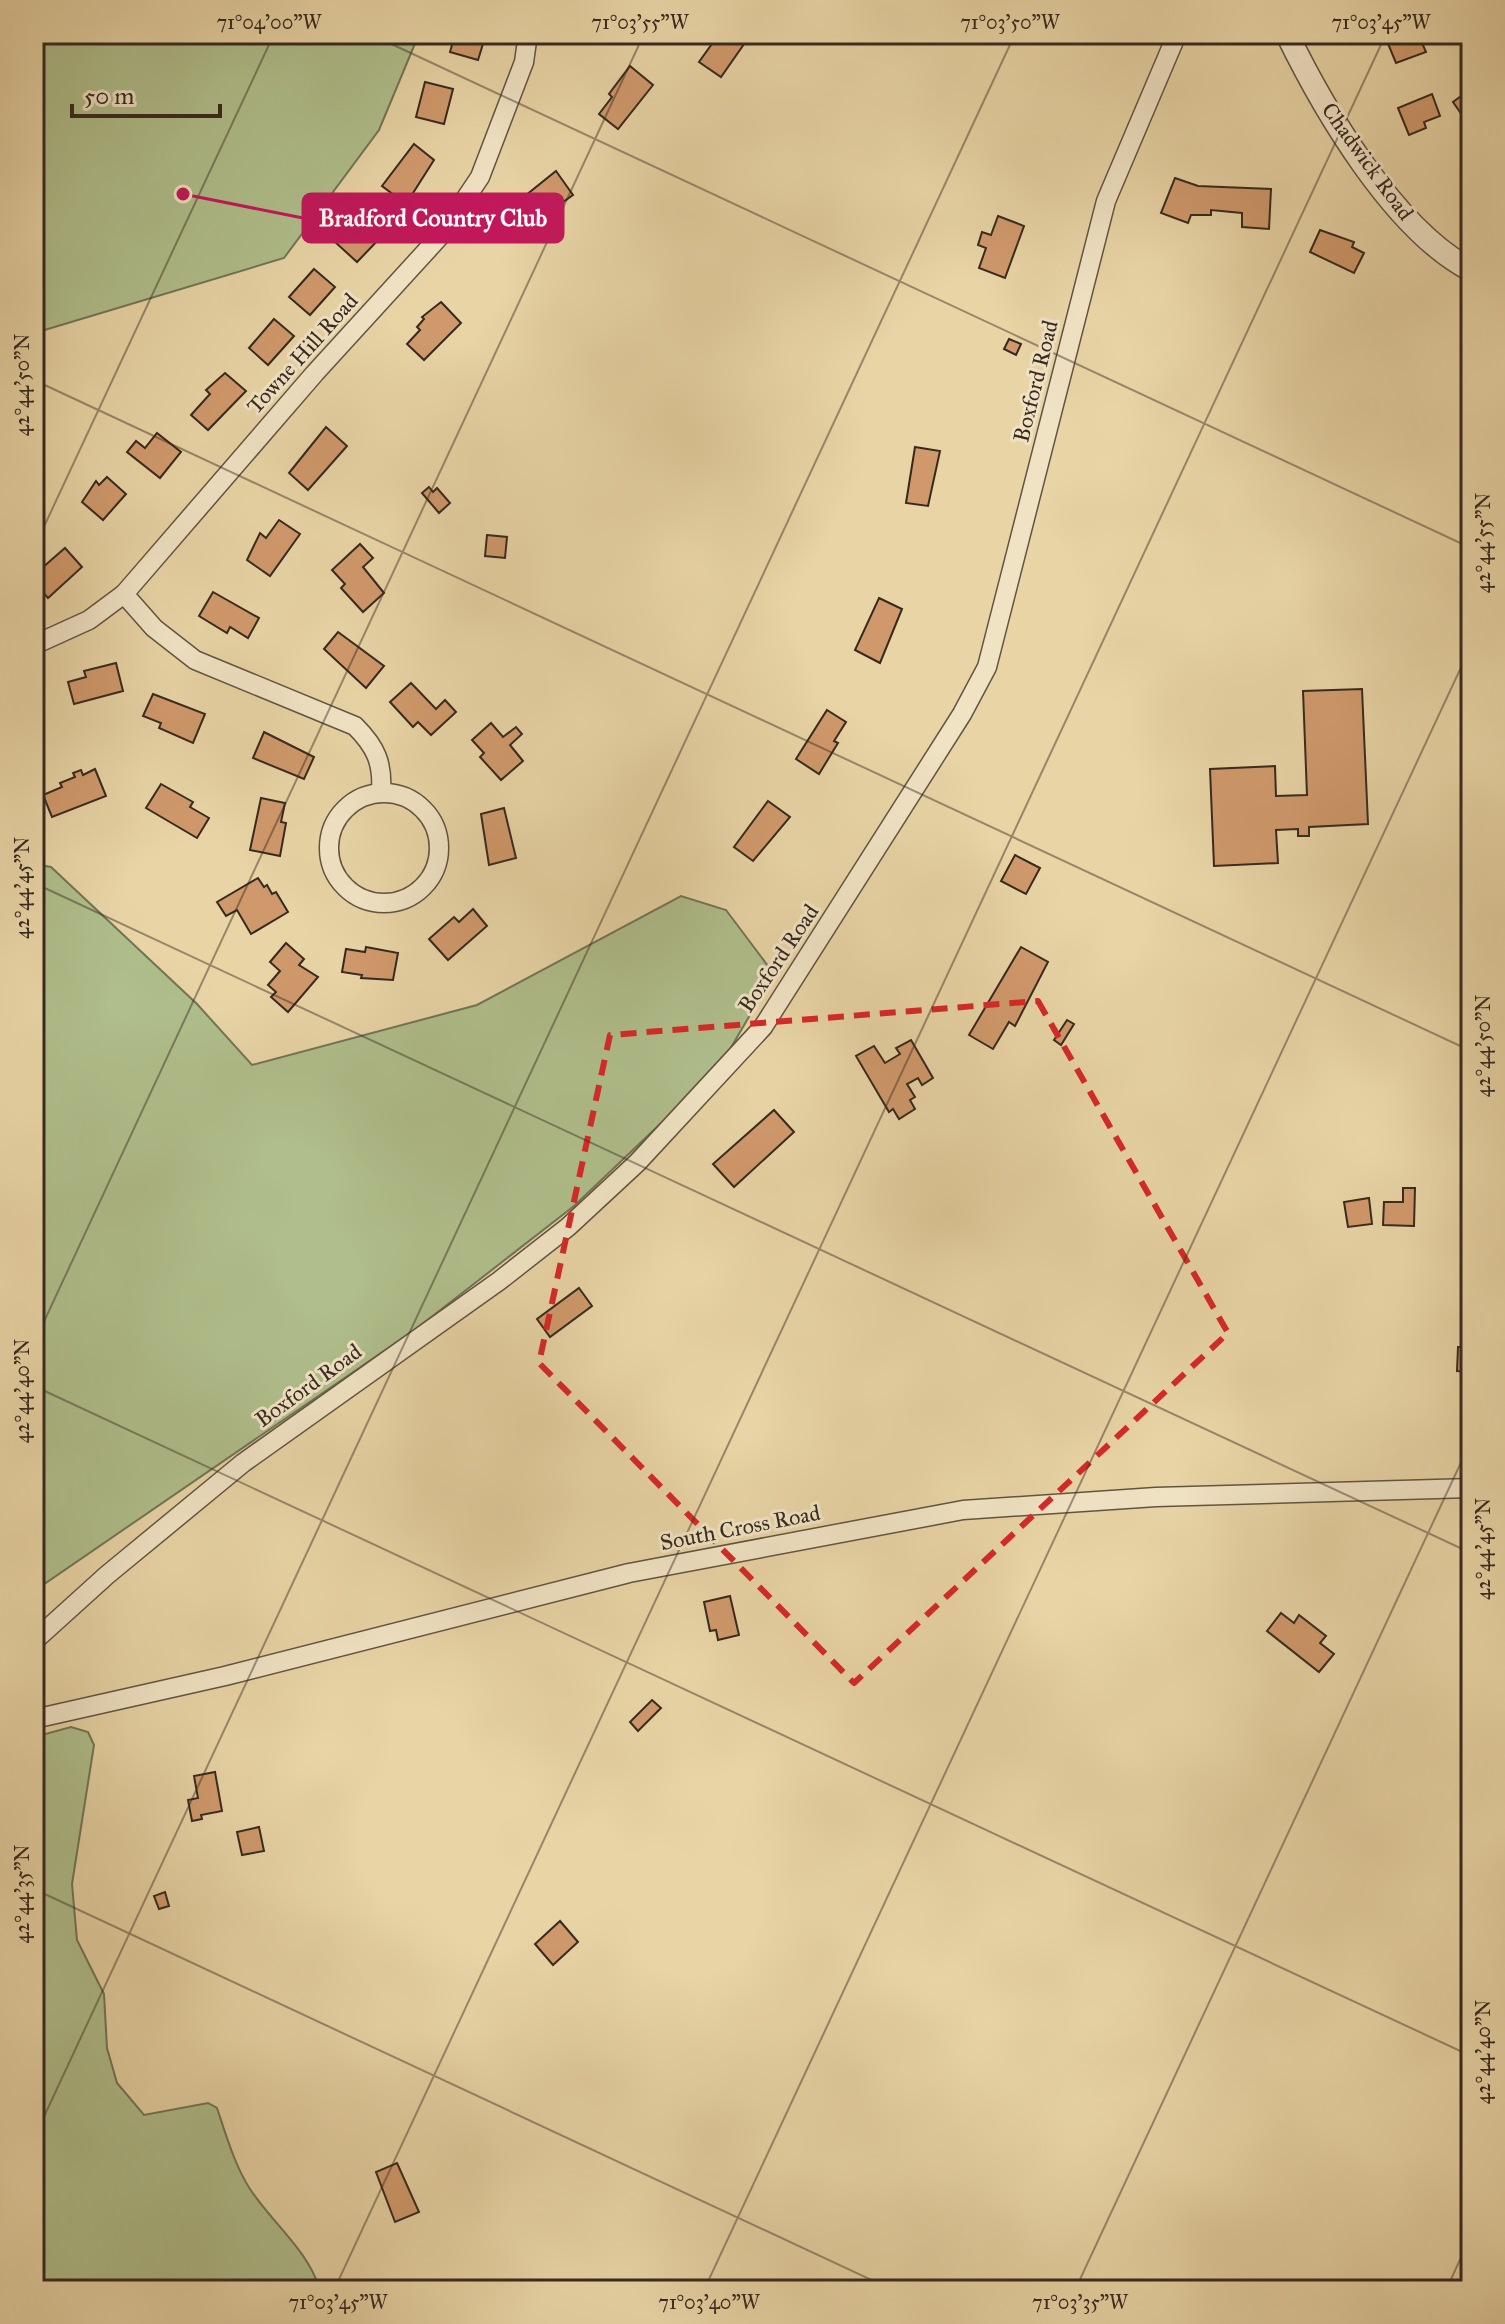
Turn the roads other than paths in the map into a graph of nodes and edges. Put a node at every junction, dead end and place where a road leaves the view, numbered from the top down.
1 (528, 34) edge
2 (1177, 34) edge
3 (1287, 34) edge
4 (1471, 270) edge
5 (124, 594) junction
6 (34, 645) edge
7 (381, 792) junction
8 (1471, 1488) edge
9 (34, 1641) edge
10 (34, 1719) edge

1 - 5 street, Towne Hill Road
2 - 9 street, Boxford Road
3 - 4 street, Chadwick Road
5 - 6 street, Towne Hill Road
5 - 7 street
7 - 7 street
8 - 10 street, South Cross Road

